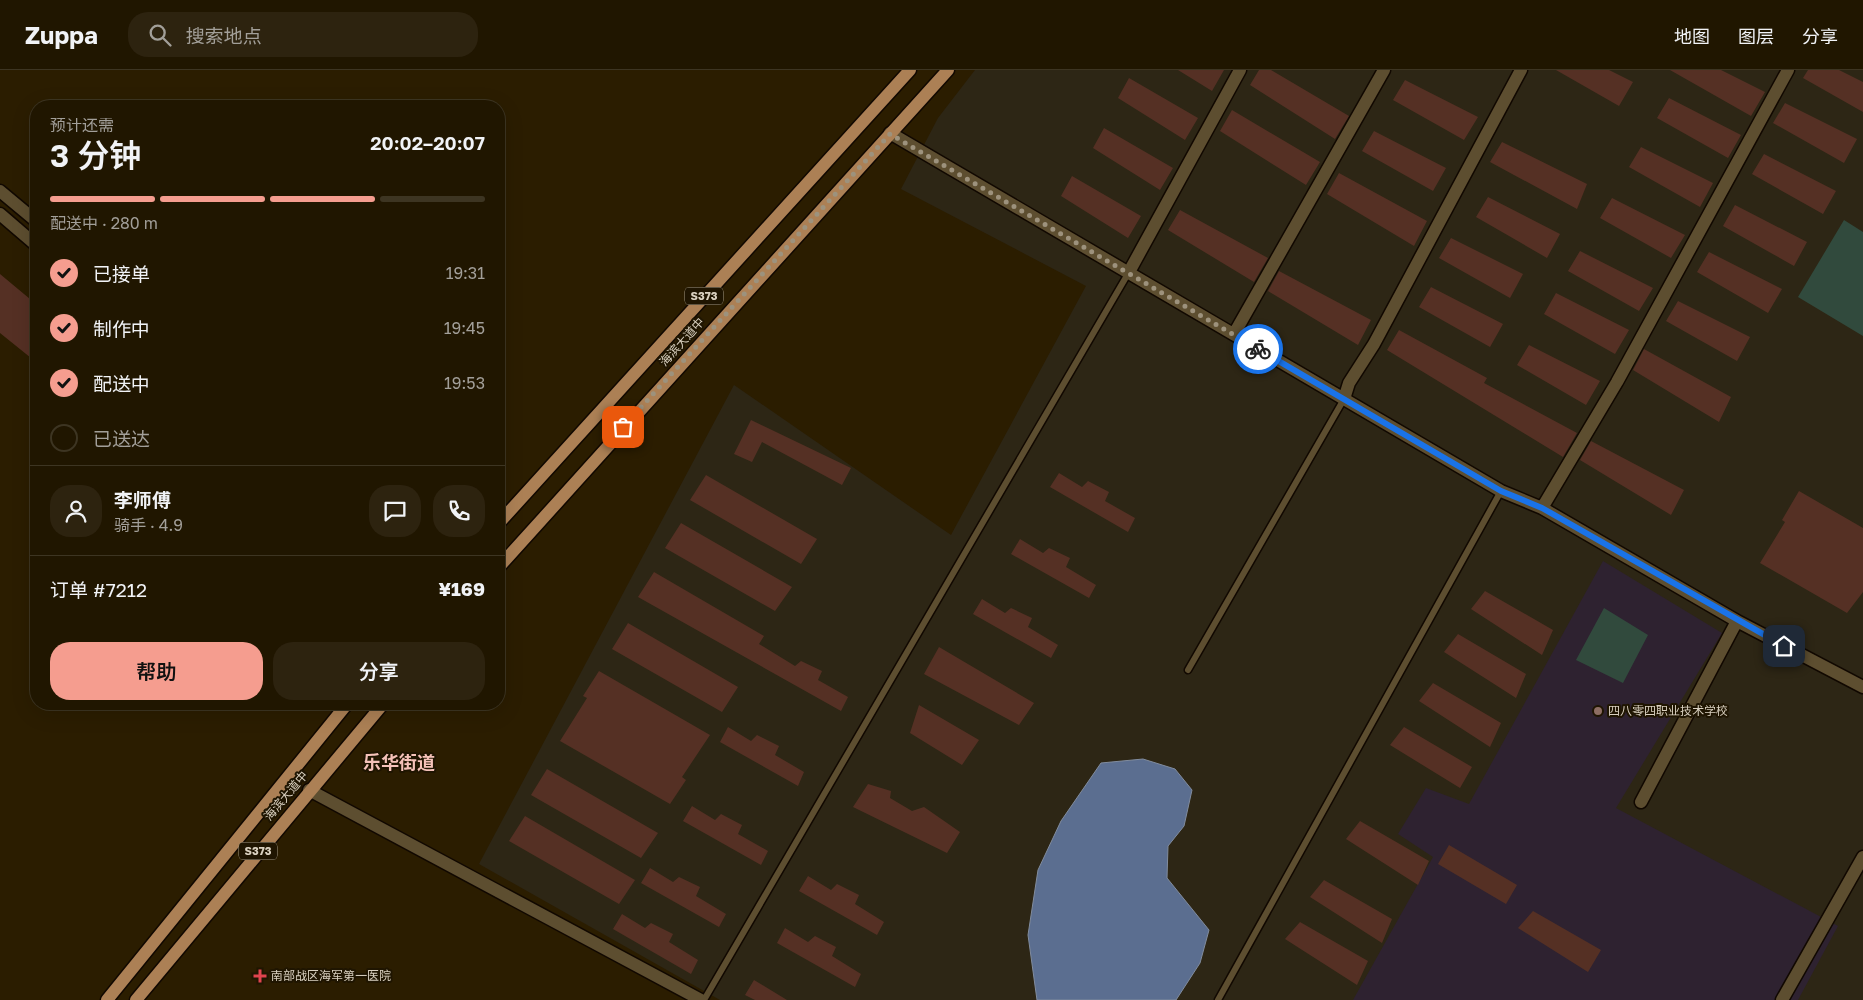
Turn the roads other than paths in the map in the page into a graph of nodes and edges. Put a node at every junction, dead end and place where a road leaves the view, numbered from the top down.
1 (910, 70) edge
2 (948, 70) edge
3 (1240, 70) edge
4 (1384, 70) edge
5 (1521, 70) edge
6 (1788, 70) edge
7 (890, 134) junction
8 (0, 191) edge
9 (0, 214) edge
10 (30, 216) edge
11 (30, 240) edge
12 (1129, 272) junction
13 (1234, 334) junction
14 (1344, 399) junction
15 (1501, 491) junction
16 (1542, 508) junction
17 (505, 516) edge
18 (505, 560) edge
19 (1737, 621) junction
20 (1188, 670) dead end
21 (1863, 687) edge
22 (342, 710) edge
23 (378, 710) edge
24 (309, 790) junction
25 (1641, 802) dead end
26 (1863, 857) edge
27 (107, 1000) edge
28 (136, 1000) edge
29 (702, 1000) edge
30 (1218, 1000) edge
31 (1782, 1000) edge

1 - 17 main road, 海滨大道中 / S373
2 - 7 main road, 海滨大道中 / S373
3 - 12 street
4 - 13 street
5 - 14 street
6 - 16 street
7 - 12 street
7 - 18 main road, 海滨大道中 / S373
8 - 10 street
9 - 11 street
12 - 13 street
12 - 29 lane
13 - 14 street
14 - 15 street
14 - 20 lane
15 - 16 street
15 - 30 lane
16 - 19 street
19 - 21 street
19 - 25 street
22 - 27 main road, 海滨大道中 / S373
23 - 24 main road, 海滨大道中 / S373
24 - 28 main road, 海滨大道中 / S373
24 - 29 street
26 - 31 street

